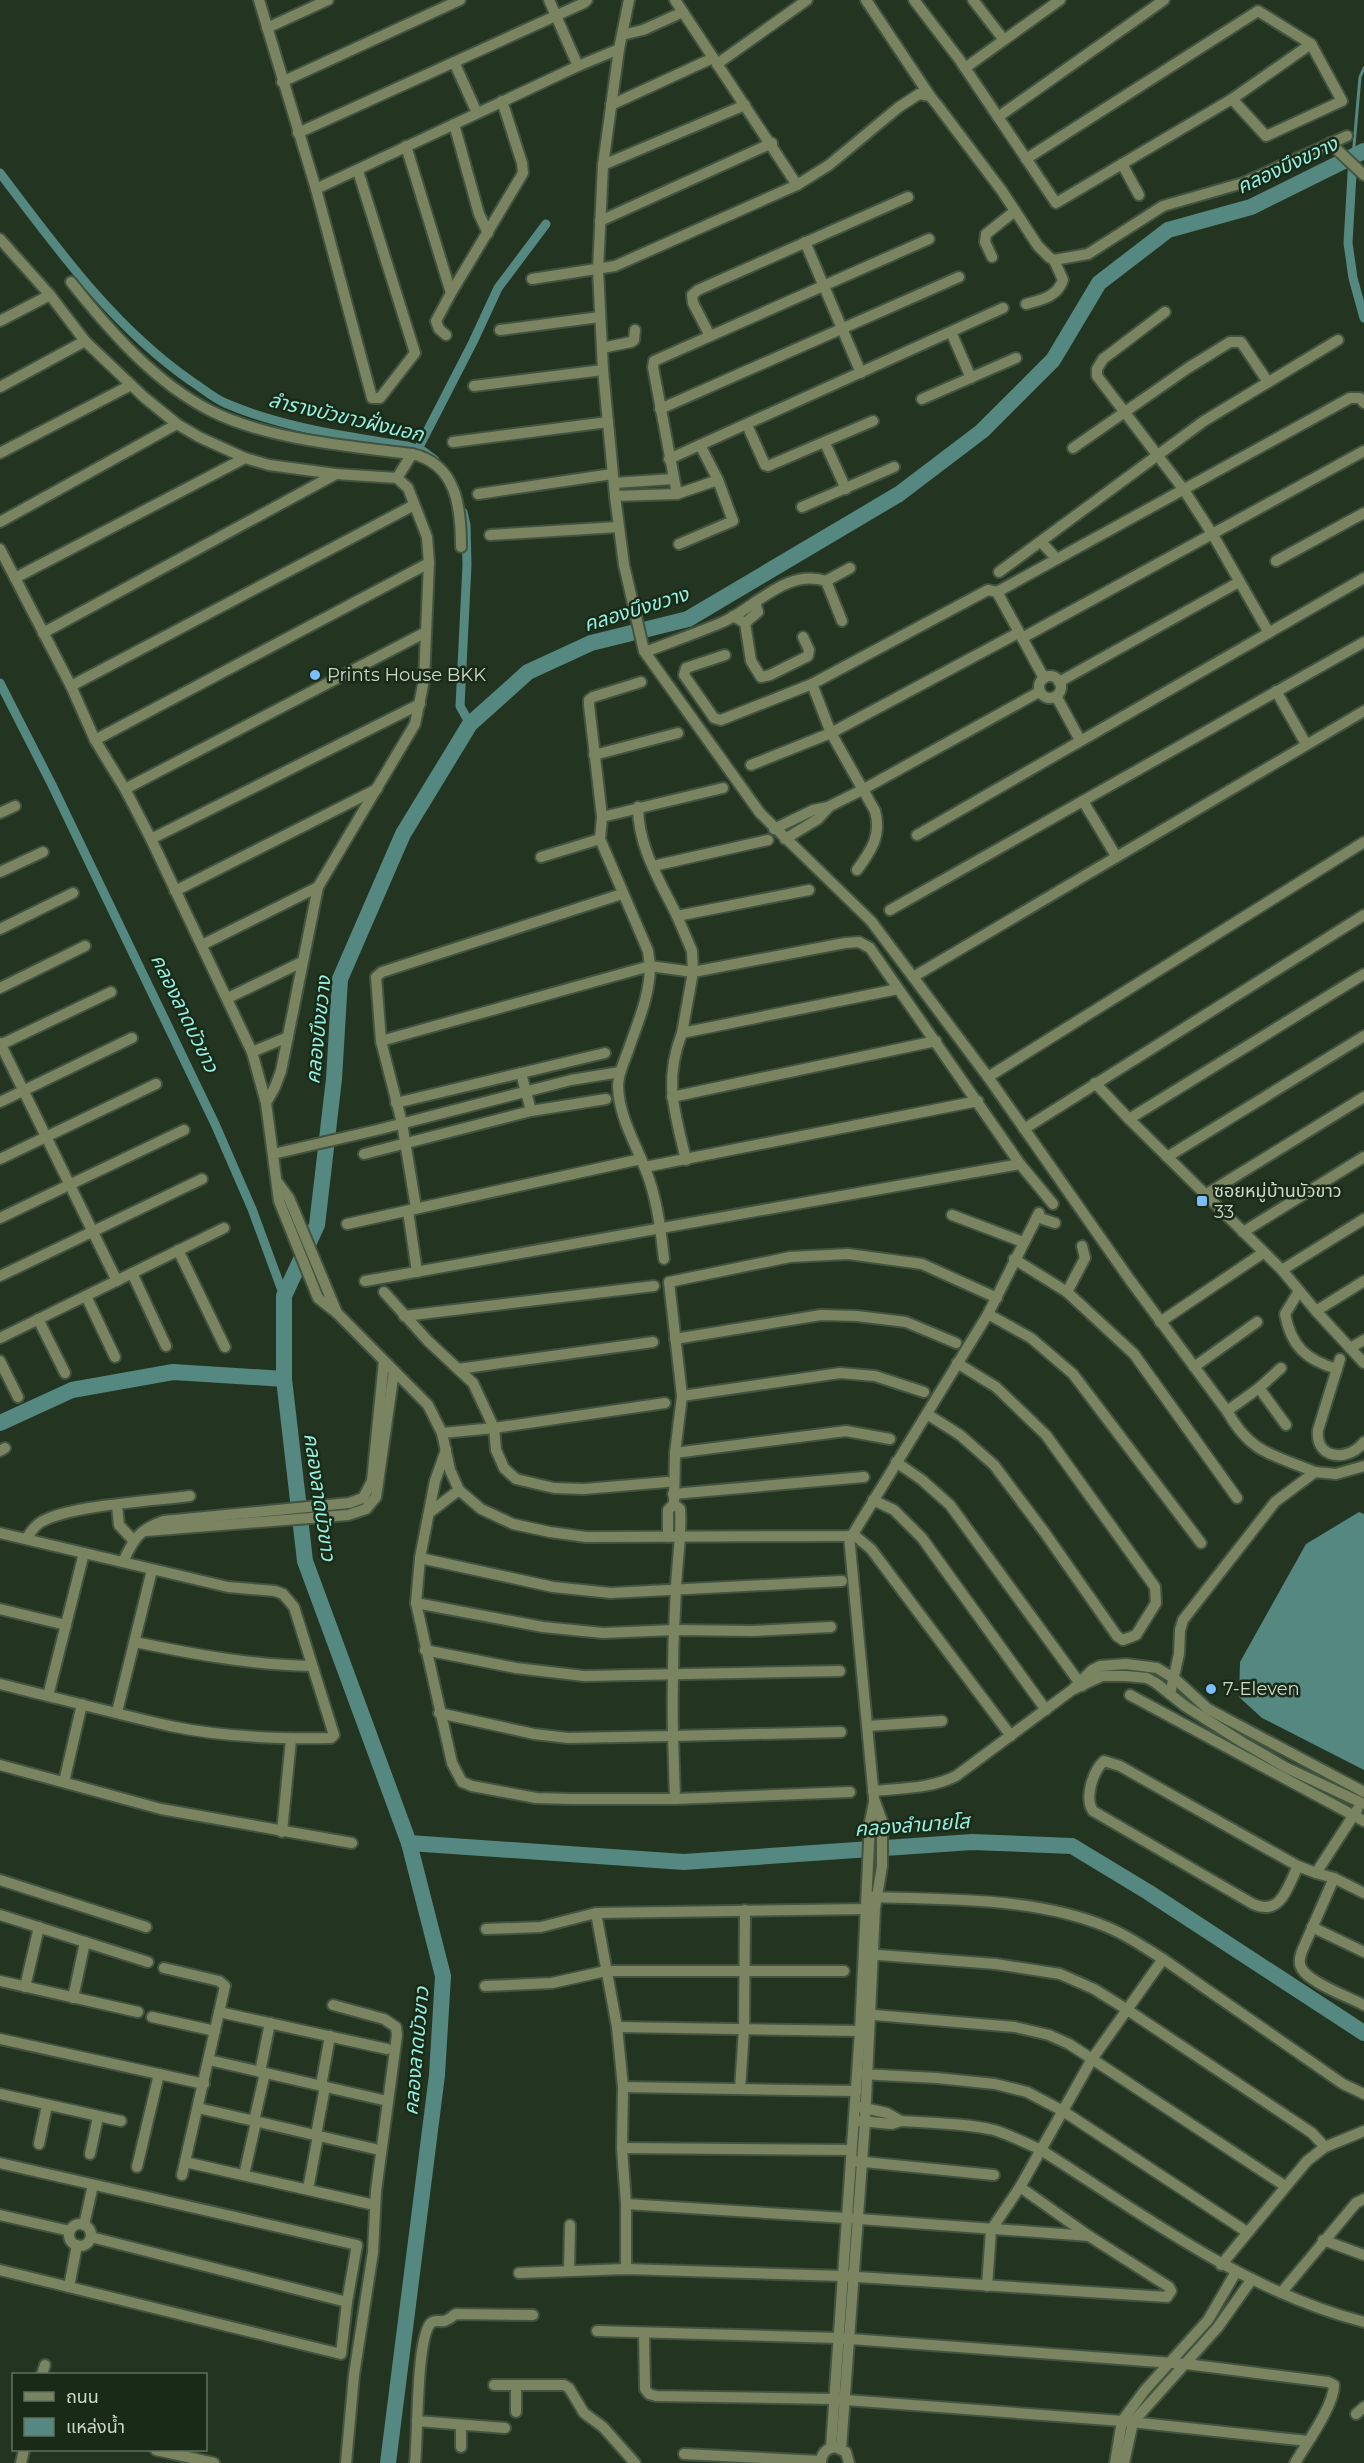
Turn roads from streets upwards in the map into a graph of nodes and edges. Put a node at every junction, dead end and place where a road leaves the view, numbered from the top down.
1 (259, 0) edge
2 (328, 0) edge
3 (460, 0) edge
4 (549, 0) edge
5 (587, 0) edge
6 (629, 0) edge
7 (675, 0) edge
8 (807, 0) edge
9 (866, 0) edge
10 (914, 0) edge
11 (1060, 0) edge
12 (1164, 0) edge
13 (975, 1) edge
14 (683, 12) junction
15 (556, 16) junction
16 (267, 28) junction
17 (622, 35) junction
18 (1004, 40) junction
19 (1311, 44) junction
20 (619, 49) junction
21 (715, 61) junction
22 (454, 63) junction
23 (578, 66) junction
24 (965, 68) junction
25 (282, 82) junction
26 (930, 96) junction
27 (1232, 99) junction
28 (502, 101) junction
29 (611, 105) junction
30 (745, 105) junction
31 (477, 113) junction
32 (998, 117) junction
33 (454, 124) junction
34 (298, 134) junction
35 (1347, 136) dead end
36 (772, 143) junction
37 (1330, 144) junction
38 (406, 146) junction
39 (1026, 159) junction
40 (1122, 164) junction
41 (603, 165) junction
42 (358, 171) junction
43 (1364, 175) edge
44 (797, 185) junction
45 (316, 189) junction
46 (1139, 195) dead end
47 (909, 196) dead end
48 (1015, 211) junction
49 (600, 221) junction
50 (488, 233) junction
51 (0, 238) edge
52 (929, 239) dead end
53 (805, 242) junction
54 (4, 251) edge
55 (992, 257) dead end
56 (1054, 260) junction
57 (598, 270) junction
58 (959, 277) dead end
59 (532, 279) dead end
60 (71, 282) dead end
61 (824, 285) junction
62 (451, 293) junction
63 (50, 295) junction
64 (1026, 304) dead end
65 (1003, 308) dead end
66 (1165, 312) dead end
67 (600, 317) junction
68 (0, 321) edge
69 (842, 328) junction
70 (500, 330) dead end
71 (635, 330) dead end
72 (951, 332) junction
73 (446, 335) dead end
74 (710, 336) junction
75 (1338, 340) dead end
76 (85, 341) junction
77 (602, 348) junction
78 (1016, 358) dead end
79 (603, 370) junction
80 (861, 373) junction
81 (971, 378) junction
82 (1268, 382) junction
83 (131, 385) junction
84 (474, 386) dead end
85 (0, 387) edge
86 (922, 399) dead end
87 (1364, 403) edge
88 (660, 409) junction
89 (1126, 412) junction
90 (873, 421) dead end
91 (608, 422) junction
92 (177, 424) junction
93 (747, 425) junction
94 (453, 442) dead end
95 (825, 443) junction
96 (700, 445) junction
97 (1073, 448) dead end
98 (1364, 451) edge
99 (0, 453) edge
100 (412, 454) junction
101 (1158, 454) junction
102 (245, 458) junction
103 (669, 459) junction
104 (894, 467) dead end
105 (336, 474) junction
106 (397, 478) junction
107 (613, 478) junction
108 (673, 479) junction
109 (718, 480) junction
110 (846, 489) junction
111 (1184, 490) junction
112 (478, 494) dead end
113 (676, 494) junction
114 (615, 496) junction
115 (414, 505) junction
116 (802, 507) dead end
117 (1364, 513) edge
118 (0, 522) edge
119 (618, 527) junction
120 (490, 535) dead end
121 (1214, 535) junction
122 (1041, 542) junction
123 (679, 544) dead end
124 (461, 547) dead end
125 (0, 549) edge
126 (1058, 559) junction
127 (1276, 561) dead end
128 (429, 563) junction
129 (850, 568) dead end
130 (999, 572) dead end
131 (15, 578) junction
132 (1364, 578) edge
133 (826, 581) junction
134 (1239, 582) junction
135 (997, 592) junction
136 (755, 602) junction
137 (734, 616) junction
138 (842, 621) dead end
139 (745, 622) junction
140 (426, 632) junction
141 (43, 633) junction
142 (1269, 633) junction
143 (1020, 636) junction
144 (803, 637) dead end
145 (1364, 642) edge
146 (644, 650) junction
147 (725, 655) dead end
148 (1044, 678) junction
149 (640, 682) dead end
150 (1059, 682) junction
151 (812, 684) junction
152 (71, 686) junction
153 (1276, 691) junction
154 (1040, 692) junction
155 (1056, 696) junction
156 (420, 704) junction
157 (1364, 711) edge
158 (678, 733) dead end
159 (831, 733) junction
160 (95, 740) junction
161 (1080, 741) junction
162 (1306, 744) junction
163 (594, 755) junction
164 (751, 765) dead end
165 (723, 788) dead end
166 (125, 789) junction
167 (377, 789) junction
168 (862, 790) junction
169 (1083, 801) junction
170 (15, 806) dead end
171 (638, 807) junction
172 (828, 807) junction
173 (0, 813) edge
174 (602, 817) junction
175 (774, 829) junction
176 (917, 835) dead end
177 (152, 839) junction
178 (600, 839) junction
179 (785, 839) junction
180 (768, 840) dead end
181 (1364, 842) edge
182 (43, 852) dead end
183 (1116, 856) junction
184 (541, 857) dead end
185 (653, 866) junction
186 (857, 870) dead end
187 (0, 872) edge
188 (318, 887) junction
189 (809, 890) dead end
190 (176, 891) junction
191 (73, 893) dead end
192 (622, 894) junction
193 (890, 910) dead end
194 (1364, 915) edge
195 (677, 916) junction
196 (0, 929) edge
197 (202, 945) junction
198 (85, 946) dead end
199 (302, 962) junction
200 (650, 966) junction
201 (693, 972) junction
202 (1364, 974) edge
203 (913, 977) junction
204 (0, 988) edge
205 (898, 989) junction
206 (111, 992) dead end
207 (228, 998) junction
208 (682, 1033) junction
209 (1364, 1036) edge
210 (288, 1037) junction
211 (132, 1038) dead end
212 (381, 1041) junction
213 (936, 1041) junction
214 (0, 1044) edge
215 (252, 1052) junction
216 (605, 1053) dead end
217 (620, 1072) junction
218 (521, 1073) junction
219 (988, 1077) junction
220 (1095, 1083) junction
221 (156, 1084) dead end
222 (23, 1090) junction
223 (525, 1092) junction
224 (672, 1096) junction
225 (1364, 1097) edge
226 (606, 1099) dead end
227 (978, 1101) junction
228 (0, 1102) edge
229 (266, 1103) junction
230 (396, 1103) junction
231 (531, 1111) junction
232 (1129, 1119) junction
233 (402, 1123) junction
234 (1024, 1129) junction
235 (184, 1130) dead end
236 (46, 1137) junction
237 (405, 1144) junction
238 (273, 1154) junction
239 (364, 1154) dead end
240 (1167, 1157) junction
241 (1364, 1157) edge
242 (0, 1159) edge
243 (686, 1160) junction
244 (643, 1163) junction
245 (1020, 1164) junction
246 (202, 1179) dead end
247 (69, 1184) junction
248 (1205, 1195) junction
249 (1053, 1204) dead end
250 (412, 1209) junction
251 (952, 1215) dead end
252 (0, 1218) edge
253 (1364, 1219) edge
254 (1055, 1223) dead end
255 (347, 1224) dead end
256 (224, 1228) dead end
257 (661, 1229) junction
258 (91, 1232) junction
259 (1243, 1232) junction
260 (1023, 1242) junction
261 (1082, 1246) dead end
262 (178, 1250) junction
263 (1263, 1253) junction
264 (664, 1259) dead end
265 (1014, 1259) junction
266 (1282, 1270) junction
267 (417, 1272) junction
268 (132, 1273) junction
269 (0, 1276) edge
270 (117, 1281) junction
271 (365, 1281) dead end
272 (1364, 1281) edge
273 (654, 1286) dead end
274 (1299, 1291) junction
275 (384, 1292) dead end
276 (1067, 1292) junction
277 (86, 1296) junction
278 (997, 1298) junction
279 (1316, 1311) junction
280 (988, 1314) junction
281 (404, 1316) junction
282 (38, 1320) junction
283 (1160, 1322) junction
284 (1257, 1322) dead end
285 (0, 1338) edge
286 (675, 1339) junction
287 (1364, 1340) edge
288 (653, 1342) dead end
289 (956, 1342) dead end
290 (166, 1346) dead end
291 (225, 1347) dead end
292 (1350, 1348) junction
293 (115, 1357) dead end
294 (384, 1361) junction
295 (0, 1362) edge
296 (957, 1363) junction
297 (1364, 1363) edge
298 (1194, 1366) junction
299 (1281, 1368) dead end
300 (458, 1369) junction
301 (394, 1371) junction
302 (65, 1373) dead end
303 (1259, 1388) junction
304 (924, 1392) dead end
305 (682, 1396) junction
306 (18, 1397) dead end
307 (665, 1403) dead end
308 (1227, 1411) junction
309 (927, 1414) junction
310 (1286, 1425) dead end
311 (494, 1428) junction
312 (442, 1433) junction
313 (890, 1439) dead end
314 (1364, 1442) edge
315 (446, 1450) junction
316 (675, 1453) junction
317 (896, 1462) junction
318 (1364, 1466) edge
319 (1315, 1472) junction
320 (864, 1477) dead end
321 (667, 1482) dead end
322 (459, 1490) junction
323 (190, 1496) dead end
324 (1237, 1498) dead end
325 (674, 1499) junction
326 (873, 1500) junction
327 (117, 1506) junction
328 (429, 1513) junction
329 (235, 1520) junction
330 (0, 1533) edge
331 (851, 1535) junction
332 (668, 1537) junction
333 (680, 1537) junction
334 (26, 1539) junction
335 (133, 1540) junction
336 (1201, 1543) dead end
337 (84, 1553) junction
338 (420, 1558) junction
339 (123, 1562) junction
340 (152, 1570) junction
341 (842, 1581) dead end
342 (675, 1589) junction
343 (416, 1603) junction
344 (0, 1609) edge
345 (66, 1625) junction
346 (831, 1627) dead end
347 (675, 1630) junction
348 (135, 1642) junction
349 (425, 1650) junction
350 (311, 1666) junction
351 (1109, 1670) junction
352 (840, 1671) dead end
353 (672, 1676) junction
354 (1175, 1679) junction
355 (0, 1684) edge
356 (1078, 1686) junction
357 (1170, 1694) junction
358 (1130, 1695) dead end
359 (48, 1696) junction
360 (82, 1704) junction
361 (1046, 1710) junction
362 (117, 1712) junction
363 (439, 1713) junction
364 (942, 1721) dead end
365 (868, 1726) junction
366 (841, 1732) dead end
367 (673, 1736) junction
368 (1011, 1736) junction
369 (291, 1739) junction
370 (0, 1766) edge
371 (64, 1782) junction
372 (850, 1792) dead end
373 (874, 1795) junction
374 (675, 1798) junction
375 (1363, 1799) edge
376 (1359, 1818) edge
377 (876, 1821) junction
378 (282, 1832) junction
379 (352, 1843) dead end
380 (1298, 1866) junction
381 (1316, 1873) junction
382 (1334, 1878) junction
383 (0, 1880) edge
384 (1364, 1893) edge
385 (872, 1897) junction
386 (866, 1909) junction
387 (745, 1910) junction
388 (596, 1912) junction
389 (0, 1915) edge
390 (39, 1927) junction
391 (146, 1927) dead end
392 (1312, 1927) junction
393 (486, 1929) dead end
394 (85, 1942) junction
395 (1364, 1952) edge
396 (867, 1955) junction
397 (1163, 1959) junction
398 (148, 1962) dead end
399 (164, 1968) dead end
400 (606, 1971) junction
401 (745, 1971) junction
402 (844, 1971) dead end
403 (0, 1982) edge
404 (485, 1986) dead end
405 (24, 1987) junction
406 (73, 1998) junction
407 (333, 2005) dead end
408 (1364, 2006) edge
409 (1126, 2009) junction
410 (138, 2012) dead end
411 (219, 2012) junction
412 (865, 2014) junction
413 (153, 2017) dead end
414 (270, 2023) junction
415 (617, 2027) junction
416 (744, 2029) junction
417 (215, 2031) junction
418 (860, 2031) junction
419 (330, 2037) junction
420 (0, 2039) edge
421 (387, 2049) dead end
422 (1092, 2059) junction
423 (209, 2060) junction
424 (262, 2072) junction
425 (159, 2074) junction
426 (861, 2074) junction
427 (204, 2084) junction
428 (323, 2086) junction
429 (623, 2087) junction
430 (740, 2089) junction
431 (856, 2091) junction
432 (0, 2094) edge
433 (1364, 2094) edge
434 (383, 2100) dead end
435 (47, 2105) junction
436 (860, 2107) junction
437 (198, 2108) junction
438 (1064, 2111) junction
439 (98, 2116) junction
440 (121, 2121) dead end
441 (255, 2121) junction
442 (859, 2121) junction
443 (901, 2121) junction
444 (1364, 2131) edge
445 (317, 2135) junction
446 (39, 2144) dead end
447 (1325, 2147) junction
448 (622, 2148) junction
449 (375, 2149) dead end
450 (1041, 2150) junction
451 (90, 2154) dead end
452 (854, 2157) junction
453 (185, 2162) junction
454 (0, 2163) edge
455 (137, 2167) dead end
456 (182, 2175) dead end
457 (244, 2175) junction
458 (994, 2175) dead end
459 (93, 2185) junction
460 (1285, 2186) junction
461 (1020, 2187) junction
462 (308, 2189) junction
463 (1364, 2199) edge
464 (370, 2204) dead end
465 (626, 2204) junction
466 (0, 2216) edge
467 (851, 2218) junction
468 (84, 2225) junction
469 (570, 2225) dead end
470 (991, 2230) junction
471 (69, 2231) junction
472 (1247, 2232) junction
473 (1089, 2236) junction
474 (91, 2237) junction
475 (1323, 2240) junction
476 (77, 2245) junction
477 (1364, 2255) edge
478 (1221, 2265) junction
479 (627, 2269) junction
480 (0, 2270) edge
481 (568, 2271) junction
482 (1236, 2272) junction
483 (519, 2273) dead end
484 (847, 2276) junction
485 (1252, 2279) junction
486 (987, 2286) junction
487 (69, 2287) junction
488 (1281, 2293) junction
489 (347, 2301) junction
490 (533, 2315) dead end
491 (1364, 2322) edge
492 (597, 2331) dead end
493 (644, 2333) junction
494 (843, 2339) junction
495 (1169, 2363) junction
496 (1186, 2364) junction
497 (494, 2385) dead end
498 (516, 2386) junction
499 (839, 2399) junction
500 (516, 2412) dead end
501 (417, 2421) junction
502 (1127, 2422) junction
503 (461, 2425) junction
504 (505, 2428) dead end
505 (1308, 2441) junction
506 (461, 2447) dead end
507 (836, 2448) junction
508 (160, 2451) edge
509 (684, 2454) dead end
510 (820, 2462) edge
511 (214, 2463) edge
512 (346, 2463) edge
513 (415, 2463) edge
514 (632, 2463) edge
515 (849, 2463) edge
516 (861, 2463) edge
517 (1115, 2463) edge
518 (1124, 2463) edge
519 (1295, 2463) edge

1 - 16 street
2 - 16 street
3 - 25 street
4 - 15 street
5 - 15 street
6 - 17 street
7 - 14 street
8 - 21 street
9 - 26 street
10 - 24 street
11 - 18 street
12 - 32 street
13 - 18 street
14 - 17 street
14 - 21 street
15 - 22 street
15 - 23 street
16 - 25 street
17 - 20 street
18 - 24 street
19 - 27 street
19 - 27 street
19 - 39 street
20 - 23 street
20 - 29 street
21 - 29 street
21 - 30 street
22 - 31 street
22 - 34 street
23 - 28 street
24 - 32 street
25 - 34 street
26 - 44 street
26 - 48 street
27 - 40 street
28 - 31 street
28 - 50 street
29 - 41 street
30 - 36 street
30 - 41 street
31 - 33 street
32 - 39 street
33 - 38 street
33 - 50 street
34 - 45 street
35 - 37 street
36 - 44 street
36 - 49 street
37 - 43 street
37 - 56 street
38 - 42 street
38 - 62 street
39 - 40 street
40 - 46 street
41 - 49 street
42 - 45 street
42 - 45 street
44 - 57 street
47 - 53 street
48 - 55 street
48 - 56 street
49 - 57 street
50 - 62 street
51 - 54 street
52 - 61 street
53 - 61 street
53 - 74 street
54 - 63 street
56 - 64 street
57 - 59 street
57 - 67 street
58 - 69 street
60 - 100 street
61 - 69 street
61 - 74 street
62 - 73 street
63 - 68 street
63 - 76 street
65 - 72 street
66 - 89 street
67 - 70 street
67 - 77 street
69 - 80 street
69 - 88 street
71 - 77 street
72 - 80 street
72 - 81 street
74 - 88 street
75 - 82 street
76 - 83 street
76 - 85 street
77 - 79 street
78 - 81 street
79 - 84 street
79 - 91 street
80 - 93 street
81 - 86 street
82 - 89 street
82 - 101 street
83 - 92 street
83 - 99 street
87 - 111 street
88 - 103 street
89 - 97 street
89 - 101 street
90 - 95 street
91 - 94 street
91 - 107 street
92 - 102 street
92 - 118 street
93 - 95 street
93 - 96 street
95 - 110 street
96 - 103 street
96 - 109 street
98 - 121 street
100 - 106 street
100 - 124 street
101 - 111 street
101 - 122 street
102 - 105 street
102 - 131 street
103 - 108 street
104 - 110 street
105 - 106 street
105 - 141 street
106 - 115 street
107 - 108 street
107 - 112 street
107 - 114 street
108 - 113 street
109 - 113 street
109 - 123 street
110 - 116 street
111 - 121 street
111 - 126 street
113 - 114 street
114 - 119 street
115 - 128 street
115 - 152 street
117 - 127 street
119 - 120 street
119 - 146 street
121 - 134 street
121 - 143 street
122 - 126 street
122 - 130 street
125 - 131 street
126 - 135 street
128 - 140 street
128 - 160 street
129 - 133 street
131 - 141 street
132 - 142 street
133 - 136 street
133 - 138 street
134 - 142 street
134 - 150 street
135 - 143 street
135 - 151 street
136 - 137 street
136 - 139 street
137 - 139 street
137 - 146 street
139 - 144 street
140 - 156 street
140 - 166 street
141 - 152 street
142 - 161 street
143 - 148 street
143 - 159 street
145 - 153 street
146 - 175 street
147 - 151 street
148 - 150 street
148 - 154 street
149 - 163 street
150 - 155 street
151 - 159 street
152 - 160 street
153 - 162 street
153 - 169 street
154 - 155 street
154 - 168 street
155 - 161 street
156 - 167 street
156 - 177 street
157 - 162 street
158 - 163 street
159 - 164 street
159 - 168 street
160 - 166 street
161 - 176 street
162 - 183 street
163 - 174 street
165 - 171 street
166 - 177 street
167 - 188 street
167 - 190 street
168 - 172 street
168 - 186 street
169 - 183 street
169 - 193 street
170 - 173 street
171 - 174 street
171 - 185 street
172 - 175 street
172 - 179 street
174 - 178 street
175 - 179 street
177 - 190 street
178 - 184 street
178 - 192 street
179 - 203 street
180 - 185 street
181 - 219 street
182 - 187 street
183 - 203 street
185 - 195 street
188 - 197 street
188 - 199 street
189 - 195 street
190 - 197 street
191 - 196 street
192 - 200 street
192 - 212 street
194 - 220 street
195 - 201 street
197 - 207 street
198 - 204 street
199 - 207 street
199 - 210 street
200 - 201 street
200 - 212 street
200 - 217 street
201 - 205 street
201 - 208 street
202 - 232 street
203 - 219 street
205 - 208 street
205 - 213 street
206 - 214 street
207 - 215 street
208 - 224 street
209 - 240 street
210 - 215 street
210 - 229 street
211 - 222 street
212 - 230 street
213 - 224 street
213 - 227 street
214 - 222 street
215 - 229 street
216 - 218 street
217 - 223 street
217 - 244 street
218 - 223 street
218 - 230 street
219 - 234 street
220 - 232 street
220 - 234 street
221 - 236 street
222 - 228 street
222 - 236 street
223 - 231 street
223 - 233 street
224 - 243 street
225 - 248 street
226 - 231 street
227 - 243 street
227 - 245 street
229 - 238 street
230 - 233 street
231 - 237 street
232 - 240 street
233 - 237 street
233 - 238 street
234 - 283 street
235 - 247 street
236 - 242 street
236 - 247 street
237 - 239 street
237 - 250 street
238 - 294 street
240 - 248 street
241 - 259 street
243 - 244 street
244 - 250 street
244 - 257 street
245 - 249 street
245 - 257 street
246 - 258 street
247 - 252 street
247 - 258 street
248 - 259 street
250 - 255 street
250 - 267 street
251 - 260 street
253 - 266 street
254 - 260 street
256 - 262 street
257 - 264 street
257 - 267 street
258 - 269 street
258 - 270 street
259 - 263 street
260 - 265 street
261 - 276 street
262 - 268 street
262 - 291 street
263 - 266 street
263 - 283 street
265 - 276 street
265 - 278 street
266 - 274 street
267 - 271 street
268 - 270 street
268 - 290 street
270 - 277 street
272 - 279 street
273 - 281 street
274 - 279 street
274 - 314 street
275 - 281 street
276 - 324 street
277 - 282 street
277 - 293 street
278 - 280 street
278 - 286 street
279 - 292 street
280 - 296 street
280 - 336 street
281 - 300 street
282 - 285 street
282 - 302 street
283 - 298 street
284 - 298 street
286 - 289 street
286 - 305 street
287 - 292 street
288 - 300 street
292 - 297 street
294 - 301 street
294 - 329 street
295 - 306 street
296 - 309 street
296 - 309 street
298 - 308 street
299 - 303 street
300 - 311 street
301 - 312 street
301 - 329 street
303 - 308 street
303 - 310 street
304 - 305 street
305 - 316 street
307 - 311 street
308 - 319 street
309 - 317 street
311 - 312 street
311 - 321 street
312 - 315 street
313 - 316 street
315 - 322 street
315 - 328 street
316 - 325 street
317 - 326 street
317 - 356 street
318 - 319 street
319 - 354 street
320 - 325 street
322 - 328 street
322 - 332 street
323 - 327 street
325 - 332 street
325 - 333 street
326 - 331 street
326 - 361 street
327 - 334 street
327 - 335 street
328 - 338 street
329 - 335 street
330 - 334 street
331 - 333 street
331 - 365 street
331 - 368 street
332 - 333 street
333 - 342 street
334 - 337 street
335 - 339 street
337 - 339 street
337 - 345 street
338 - 342 street
338 - 343 street
339 - 340 street
340 - 348 street
340 - 350 street
341 - 342 street
342 - 347 street
343 - 347 street
343 - 349 street
344 - 345 street
345 - 359 street
346 - 347 street
347 - 353 street
348 - 350 street
348 - 362 street
349 - 353 street
349 - 363 street
350 - 369 street
351 - 354 street
351 - 356 street
351 - 357 street
352 - 353 street
353 - 367 street
354 - 357 street
354 - 375 street
355 - 359 street
356 - 361 street
357 - 375 street
358 - 376 street
359 - 360 street
360 - 362 street
360 - 371 street
361 - 368 street
362 - 369 street
363 - 367 street
363 - 374 street
364 - 365 street
365 - 373 street
366 - 367 street
367 - 374 street
368 - 373 street
369 - 378 street
370 - 371 street
371 - 378 street
372 - 374 street
373 - 377 street
375 - 376 street
376 - 381 street
377 - 385 street
377 - 385 street
378 - 379 street
380 - 380 street
380 - 381 street
381 - 382 street
382 - 384 street
382 - 392 street
383 - 391 street
385 - 386 street
385 - 396 street
385 - 397 street
386 - 387 street
386 - 396 street
387 - 388 street
387 - 401 street
388 - 393 street
388 - 400 street
389 - 390 street
390 - 394 street
390 - 405 street
392 - 395 street
392 - 408 street
394 - 398 street
394 - 406 street
396 - 409 street
396 - 412 street
397 - 409 street
397 - 433 street
399 - 411 street
400 - 401 street
400 - 404 street
400 - 415 street
401 - 402 street
401 - 416 street
403 - 405 street
405 - 406 street
406 - 410 street
407 - 512 street
409 - 422 street
409 - 447 street
411 - 414 street
411 - 417 street
412 - 418 street
412 - 422 street
412 - 426 street
413 - 417 street
414 - 419 street
414 - 424 street
415 - 416 street
415 - 429 street
416 - 418 street
416 - 430 street
417 - 423 street
418 - 426 street
419 - 421 street
419 - 428 street
420 - 425 street
422 - 438 street
422 - 460 street
423 - 424 street
423 - 427 street
424 - 428 street
424 - 441 street
425 - 427 street
425 - 455 street
426 - 431 street
426 - 436 street
426 - 438 street
427 - 437 street
428 - 434 street
428 - 445 street
429 - 430 street
429 - 448 street
430 - 431 street
431 - 436 street
432 - 435 street
435 - 439 street
435 - 446 street
436 - 442 street
436 - 443 street
437 - 441 street
437 - 453 street
438 - 450 street
438 - 472 street
439 - 440 street
439 - 451 street
441 - 445 street
441 - 457 street
442 - 443 street
442 - 452 street
443 - 450 street
444 - 447 street
445 - 449 street
445 - 462 street
447 - 460 street
448 - 452 street
448 - 465 street
450 - 461 street
450 - 478 street
452 - 458 street
452 - 467 street
453 - 456 street
453 - 457 street
454 - 459 street
457 - 462 street
459 - 468 street
459 - 489 street
460 - 472 street
461 - 470 street
461 - 473 street
462 - 464 street
463 - 475 street
465 - 467 street
465 - 479 street
466 - 471 street
467 - 470 street
467 - 484 street
468 - 471 street
468 - 474 street
469 - 481 street
470 - 473 street
470 - 486 street
471 - 476 street
472 - 478 street
473 - 486 street
474 - 476 street
474 - 489 street
475 - 477 street
475 - 488 street
476 - 487 street
478 - 482 street
479 - 481 street
479 - 484 street
480 - 487 street
481 - 483 street
482 - 485 street
482 - 495 street
484 - 486 street
484 - 494 street
485 - 488 street
485 - 496 street
487 - 489 street
488 - 491 street
490 - 501 street
492 - 493 street
493 - 494 street
493 - 499 street
494 - 495 street
494 - 499 street
495 - 496 street
495 - 502 street
496 - 502 street
496 - 505 street
497 - 498 street
498 - 500 street
498 - 514 street
499 - 502 street
499 - 507 street
501 - 503 street
501 - 513 street
502 - 505 street
502 - 517 street
502 - 518 street
503 - 504 street
503 - 506 street
505 - 519 street
507 - 510 street
507 - 515 street
508 - 511 street
509 - 510 street
515 - 516 street

